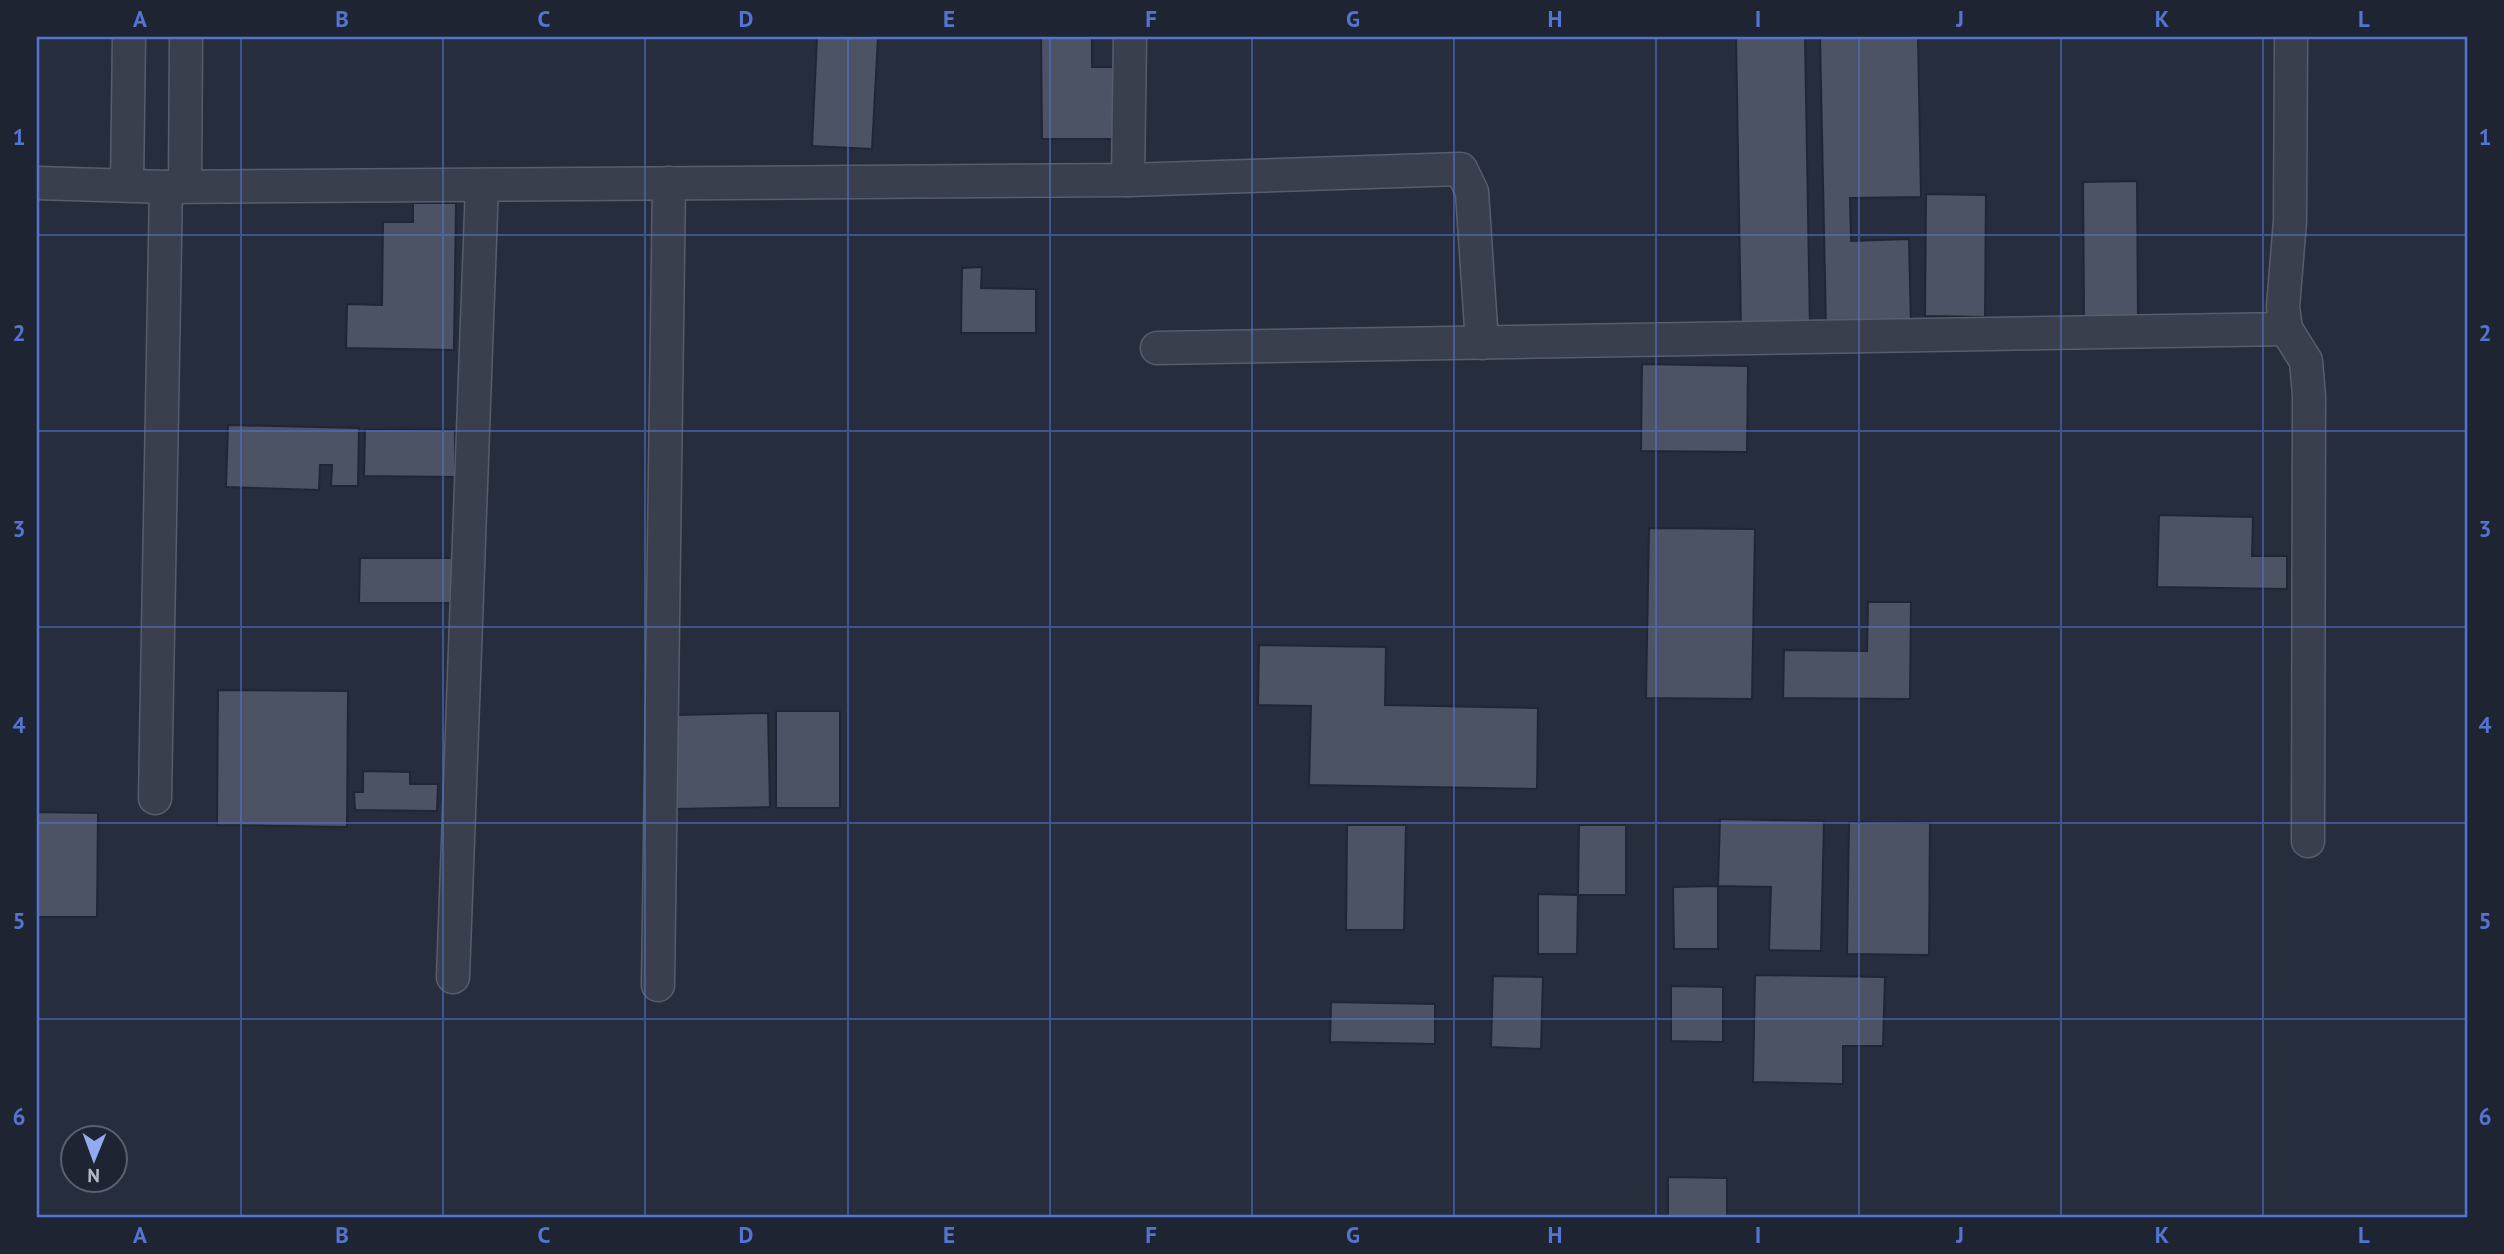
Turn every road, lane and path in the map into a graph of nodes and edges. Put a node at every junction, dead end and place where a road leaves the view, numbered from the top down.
1 (129, 37) edge
2 (186, 37) edge
3 (1130, 37) edge
4 (2291, 37) edge
5 (1128, 180) junction
6 (37, 183) edge
7 (670, 183) junction
8 (127, 185) junction
9 (482, 185) junction
10 (176, 187) junction
11 (2286, 329) junction
12 (1482, 342) junction
13 (1157, 348) dead end
14 (155, 798) dead end
15 (2308, 841) dead end
16 (453, 977) dead end
17 (658, 985) dead end

1 - 8 street
2 - 10 street
3 - 5 street
4 - 11 street
5 - 7 street
5 - 12 street
6 - 8 street
7 - 9 street
7 - 17 street
8 - 10 street
9 - 10 street
9 - 16 street
10 - 14 street
11 - 12 street
11 - 15 street
12 - 13 street

